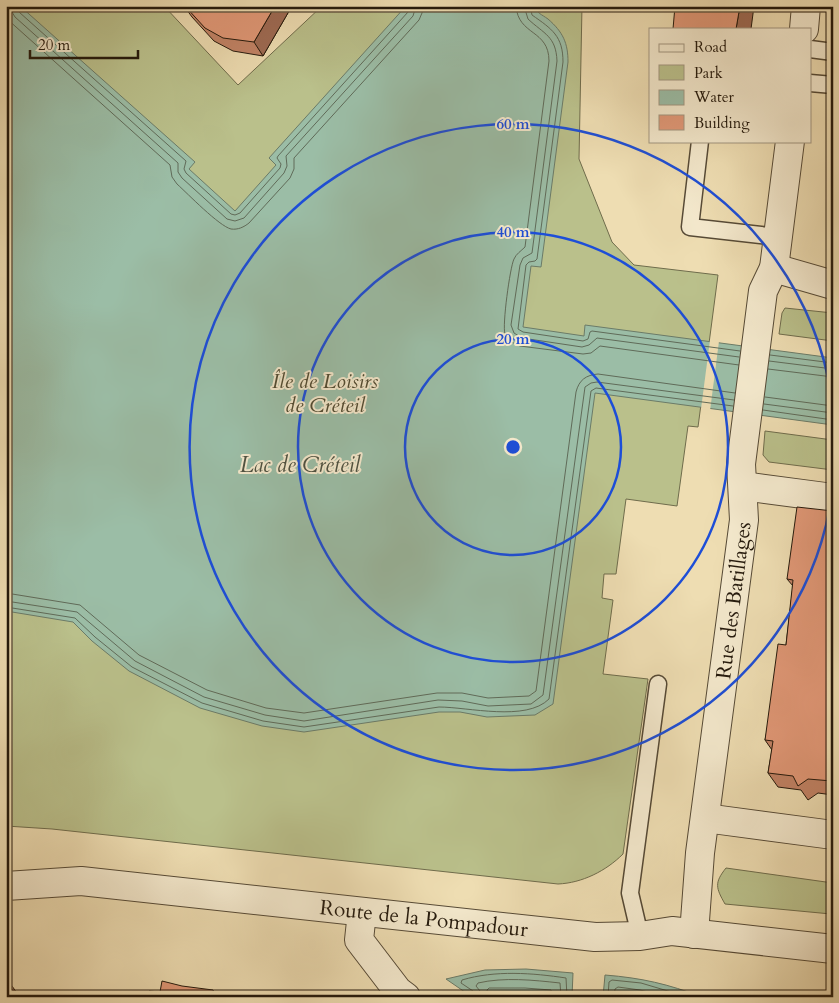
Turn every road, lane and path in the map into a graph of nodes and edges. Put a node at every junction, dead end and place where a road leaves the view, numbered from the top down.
1 (806, 6) edge
2 (804, 28) edge
3 (812, 49) edge
4 (833, 52) edge
5 (812, 82) edge
6 (833, 85) edge
7 (700, 142) edge
8 (790, 142) edge
9 (778, 237) junction
10 (774, 268) junction
11 (833, 285) edge
12 (743, 486) junction
13 (833, 498) edge
14 (658, 684) dead end
15 (705, 818) junction
16 (833, 835) edge
17 (11, 885) edge
18 (362, 912) junction
19 (694, 934) junction
20 (640, 936) junction
21 (833, 949) edge
22 (406, 997) edge

1 - 2 street
3 - 4 lane
5 - 6 lane
7 - 9 lane
8 - 9 street, Rue des Batillages
9 - 10 street, Rue des Batillages
10 - 11 street
10 - 12 street, Rue des Batillages
12 - 13 street
12 - 15 street, Rue des Batillages
14 - 20 lane
15 - 16 street
15 - 19 street, Rue des Batillages
17 - 18 street, Route de la Pompadour
18 - 20 street, Route de la Pompadour
18 - 22 street
19 - 20 street, Route de la Pompadour
19 - 21 street, Route de la Pompadour

